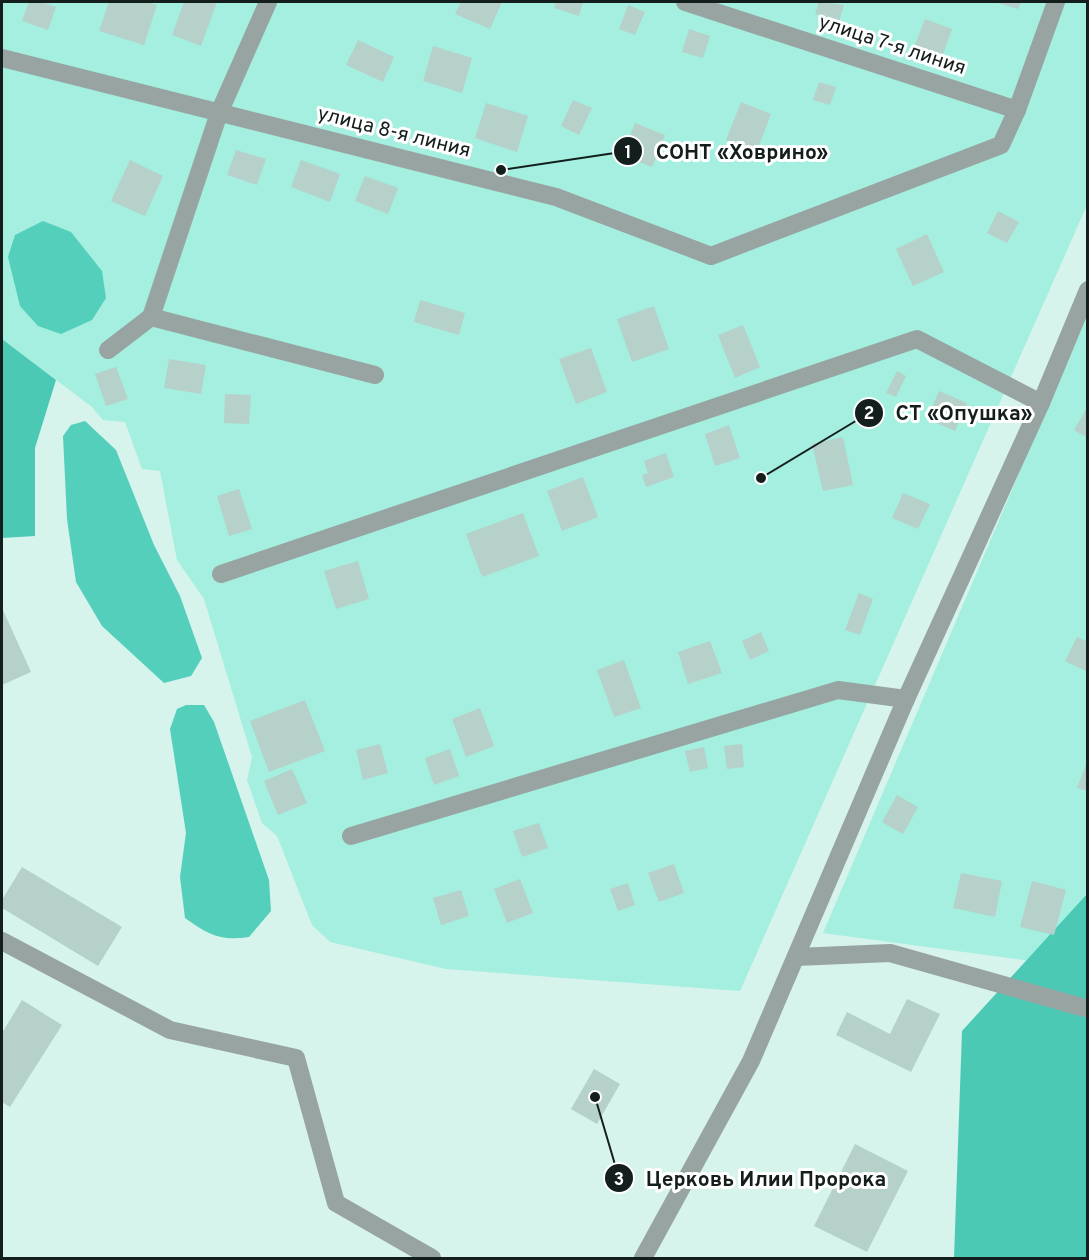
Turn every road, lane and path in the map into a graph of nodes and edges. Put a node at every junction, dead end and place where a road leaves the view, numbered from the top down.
1 (268, 2) edge
2 (686, 2) edge
3 (1056, 2) edge
4 (2, 58) edge
5 (1017, 110) junction
6 (219, 113) junction
7 (1088, 290) edge
8 (151, 317) junction
9 (108, 351) dead end
10 (375, 375) dead end
11 (1041, 403) junction
12 (221, 574) dead end
13 (906, 699) junction
14 (351, 836) dead end
15 (2, 942) edge
16 (796, 957) junction
17 (1085, 1008) dead end
18 (432, 1258) edge
19 (643, 1258) edge

1 - 6 street
2 - 5 street, улица 7-я линия
3 - 5 street, улица 8-я линия
4 - 6 street, улица 8-я линия
5 - 6 street, улица 8-я линия
6 - 8 street
7 - 11 street
8 - 9 street
8 - 10 street
11 - 12 street
11 - 13 street
13 - 14 street
13 - 16 street
15 - 18 street
16 - 17 street
16 - 19 street

